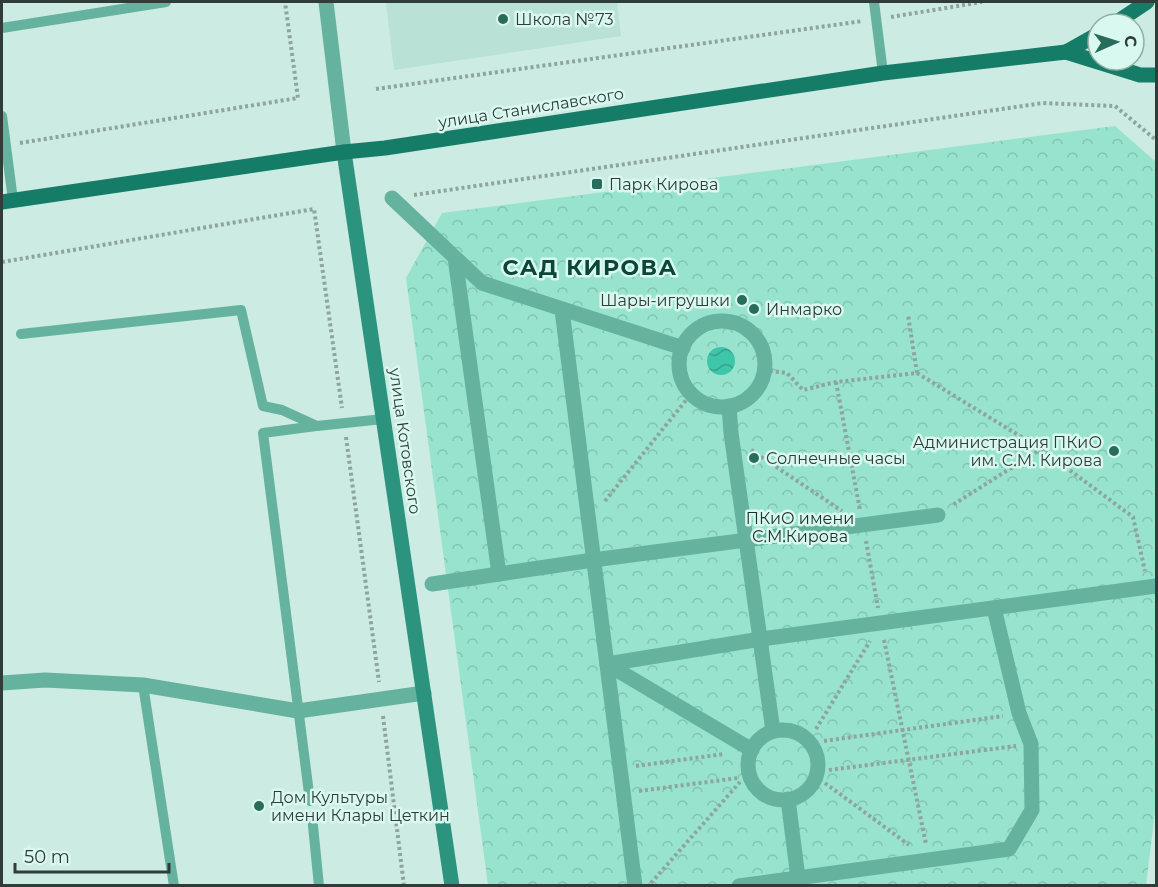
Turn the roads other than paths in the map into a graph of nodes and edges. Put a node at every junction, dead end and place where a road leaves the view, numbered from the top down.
1 (166, 2) edge
2 (326, 2) edge
3 (874, 2) edge
4 (1148, 2) edge
5 (1133, 12) edge
6 (2, 28) edge
7 (1086, 40) edge
8 (1066, 52) junction
9 (883, 73) junction
10 (1156, 75) edge
11 (2, 116) edge
12 (344, 152) junction
13 (392, 198) road end
14 (7, 201) edge
15 (455, 258) junction
16 (562, 310) junction
17 (21, 334) dead end
18 (682, 348) junction
19 (729, 406) junction
20 (383, 418) junction
21 (317, 426) junction
22 (938, 515) road end
23 (746, 540) junction
24 (593, 560) junction
25 (499, 574) junction
26 (432, 584) dead end
27 (1152, 587) edge
28 (994, 608) junction
29 (761, 639) junction
30 (607, 664) junction
31 (2, 683) edge
32 (143, 686) junction
33 (424, 693) junction
34 (298, 711) junction
35 (773, 731) junction
36 (744, 751) junction
37 (788, 799) junction
38 (310, 801) dead end
39 (312, 816) dead end
40 (799, 881) edge
41 (174, 885) edge
42 (319, 885) edge
43 (452, 885) edge
44 (635, 885) edge
45 (739, 885) edge

1 - 6 lane
2 - 12 street, улица Котовского
3 - 9 lane
4 - 5 main road
7 - 8 main road
8 - 9 main road, улица Станиславского
8 - 10 main road
9 - 12 main road, улица Станиславского
11 - 14 lane
12 - 14 main road, улица Станиславского
12 - 20 main road, улица Котовского
13 - 15 street
15 - 16 street
15 - 25 street
16 - 18 street
16 - 24 street
17 - 21 lane
18 - 19 street
18 - 19 street
19 - 23 street
20 - 21 lane
20 - 33 main road, улица Котовского
21 - 34 lane
22 - 23 street
23 - 24 street
23 - 29 street
24 - 25 street
24 - 30 street
25 - 26 street
27 - 28 street
28 - 29 street
28 - 40 street
29 - 30 street
29 - 35 street
30 - 36 street
30 - 44 street
31 - 32 street
32 - 34 street
32 - 41 lane
33 - 34 street
33 - 43 main road, улица Котовского
34 - 38 lane
35 - 36 street
35 - 37 street
36 - 37 street
37 - 40 street
39 - 42 lane
40 - 45 street

